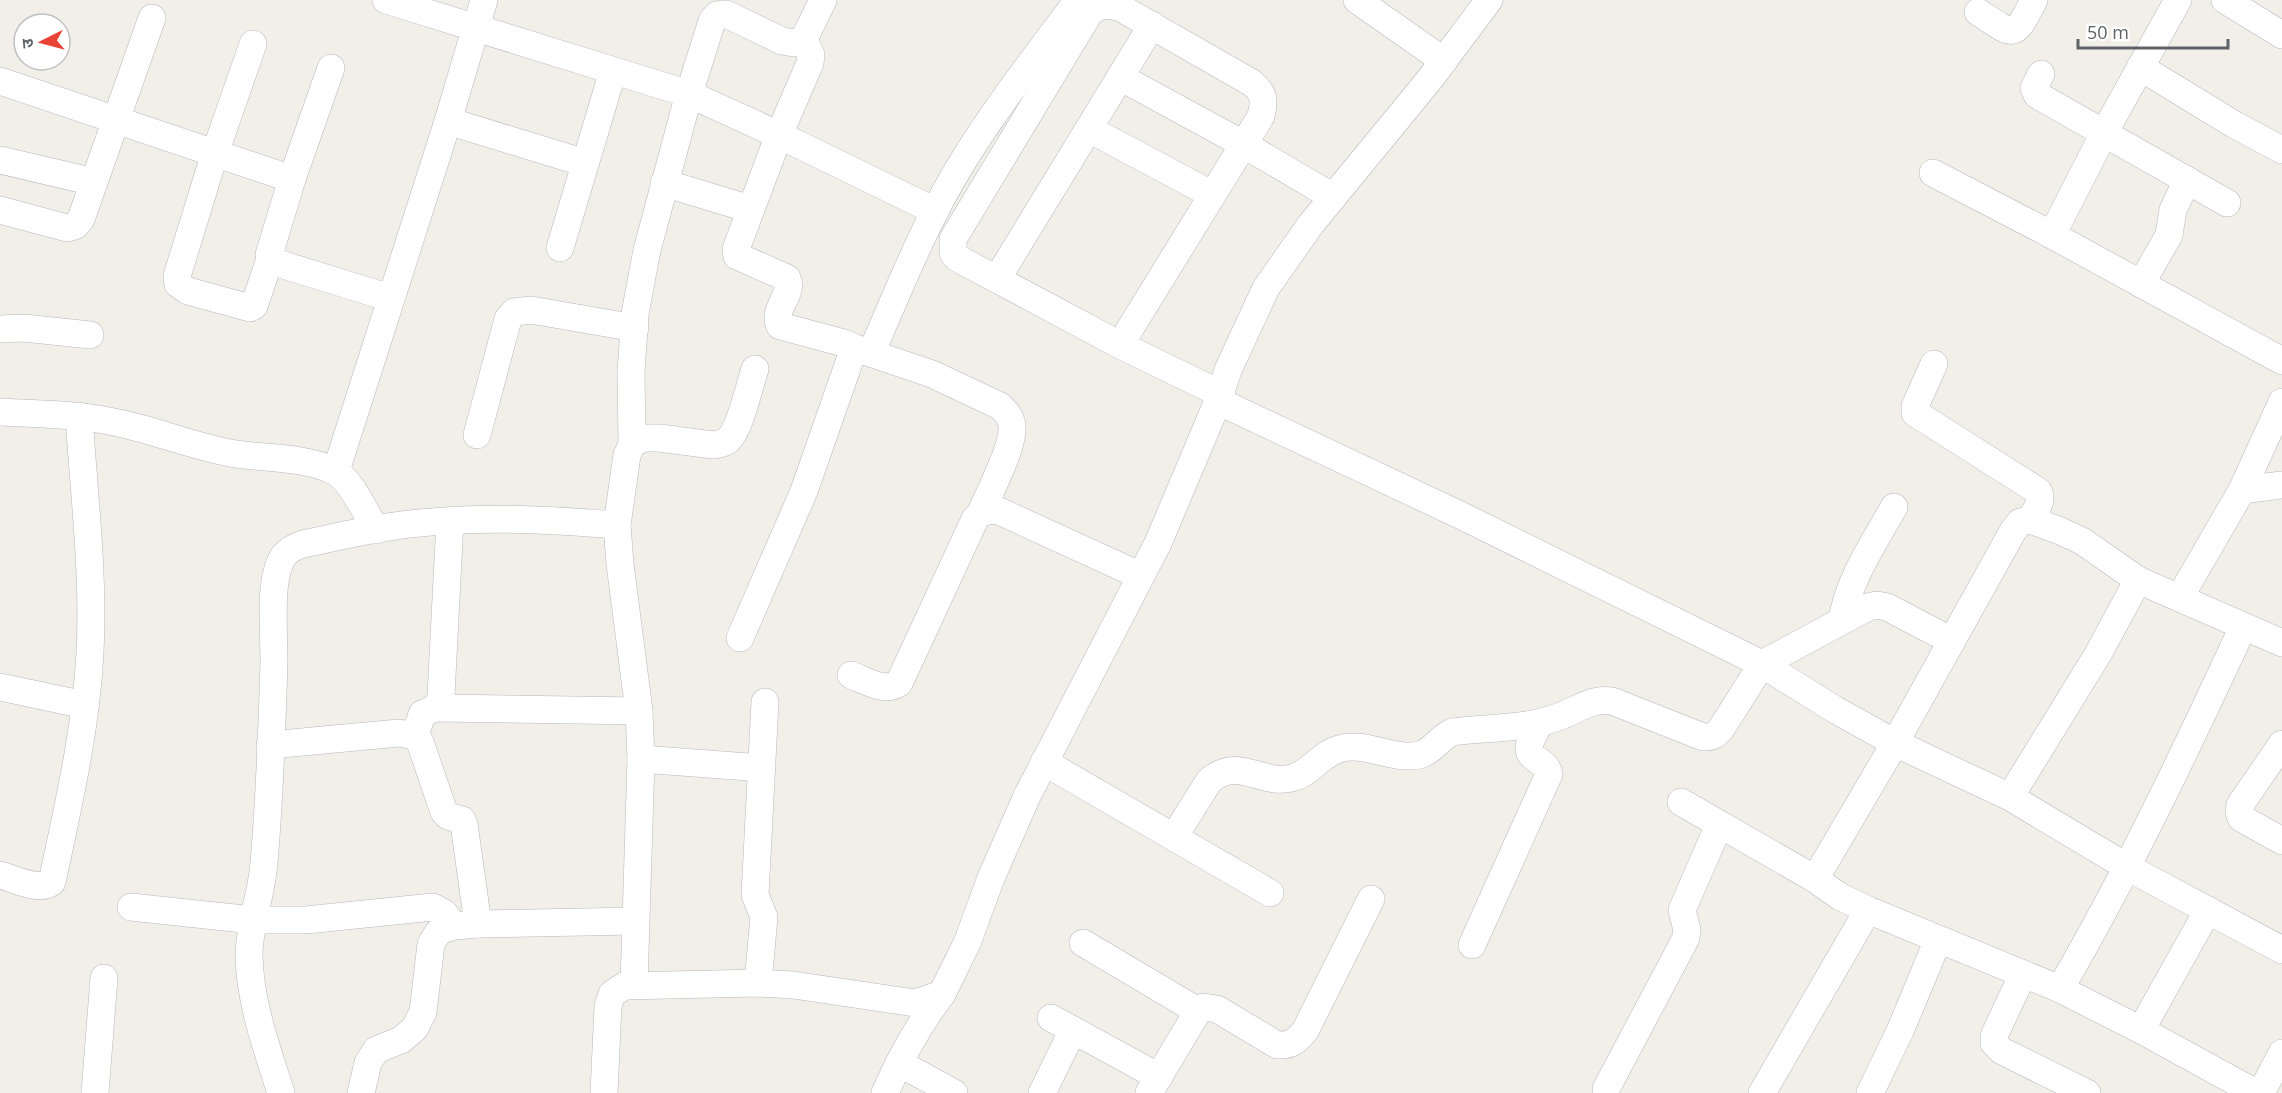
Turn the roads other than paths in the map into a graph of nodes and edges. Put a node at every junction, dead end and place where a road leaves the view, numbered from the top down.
1 (386, 0) edge
2 (484, 0) edge
3 (823, 0) edge
4 (1078, 0) edge
5 (1357, 0) edge
6 (1489, 0) edge
7 (2034, 0) edge
8 (2178, 0) edge
9 (2225, 0) edge
10 (1978, 12) dead end
11 (152, 18) dead end
12 (1152, 25) junction
13 (475, 28) junction
14 (2282, 35) edge
15 (804, 39) junction
16 (253, 44) dead end
17 (1444, 61) junction
18 (2140, 67) junction
19 (331, 68) dead end
20 (613, 71) junction
21 (2041, 74) dead end
22 (1120, 77) junction
23 (0, 81) edge
24 (689, 94) junction
25 (115, 120) junction
26 (448, 121) junction
27 (1089, 129) junction
28 (2104, 133) junction
29 (779, 135) junction
30 (1243, 144) junction
31 (2282, 150) edge
32 (216, 153) junction
33 (0, 160) edge
34 (585, 163) junction
35 (1933, 173) dead end
36 (292, 179) junction
37 (2187, 180) junction
38 (94, 182) junction
39 (664, 183) junction
40 (1211, 195) junction
41 (1333, 197) junction
42 (2227, 203) dead end
43 (750, 209) junction
44 (0, 210) edge
45 (935, 211) junction
46 (2052, 235) junction
47 (560, 248) dead end
48 (270, 259) junction
49 (997, 279) junction
50 (2141, 284) junction
51 (390, 298) junction
52 (634, 328) junction
53 (0, 329) edge
54 (90, 335) dead end
55 (1120, 345) junction
56 (861, 350) junction
57 (2282, 361) edge
58 (1934, 364) dead end
59 (755, 369) dead end
60 (1219, 397) junction
61 (2281, 407) edge
62 (0, 412) edge
63 (79, 416) junction
64 (477, 435) dead end
65 (632, 444) junction
66 (336, 471) junction
67 (2282, 484) edge
68 (2242, 490) junction
69 (1894, 507) dead end
70 (981, 512) junction
71 (2030, 520) junction
72 (450, 521) junction
73 (617, 525) junction
74 (376, 530) junction
75 (1141, 576) junction
76 (2138, 580) junction
77 (2180, 597) junction
78 (1842, 621) junction
79 (2243, 627) junction
80 (2279, 636) edge
81 (740, 638) dead end
82 (1952, 641) junction
83 (1762, 664) junction
84 (852, 675) dead end
85 (0, 687) edge
86 (765, 702) dead end
87 (85, 705) junction
88 (436, 708) junction
89 (639, 711) junction
90 (1539, 723) junction
91 (415, 736) junction
92 (1895, 743) junction
93 (2282, 744) edge
94 (270, 745) junction
95 (641, 759) junction
96 (1044, 762) junction
97 (762, 768) junction
98 (2010, 797) junction
99 (1681, 802) dead end
100 (1719, 825) junction
101 (2279, 833) edge
102 (1174, 837) junction
103 (2127, 867) junction
104 (0, 875) edge
105 (1815, 879) junction
106 (1270, 893) dead end
107 (1371, 899) dead end
108 (130, 907) dead end
109 (1868, 910) junction
110 (2208, 910) junction
111 (253, 920) junction
112 (635, 921) junction
113 (466, 925) junction
114 (1938, 940) junction
115 (1083, 943) dead end
116 (1472, 945) dead end
117 (2282, 950) edge
118 (2023, 974) junction
119 (104, 978) dead end
120 (758, 982) junction
121 (634, 985) junction
122 (2060, 989) junction
123 (942, 994) junction
124 (1198, 1011) junction
125 (2141, 1030) junction
126 (2282, 1053) edge
127 (899, 1063) junction
128 (1154, 1085) edge
129 (1606, 1089) dead end
130 (95, 1093) edge
131 (281, 1093) edge
132 (361, 1093) edge
133 (604, 1093) edge
134 (885, 1093) edge
135 (954, 1093) edge
136 (1042, 1093) edge
137 (1762, 1093) edge
138 (1870, 1093) edge
139 (2088, 1093) edge
140 (2256, 1093) edge
141 (2261, 1093) edge

1 - 13 street
2 - 13 street
3 - 15 street
4 - 45 street
5 - 17 street
6 - 17 street
7 - 10 street
8 - 18 street
9 - 14 street
11 - 25 street
12 - 22 street
12 - 30 street
12 - 49 street
13 - 20 street
13 - 26 street
15 - 24 street
15 - 29 street
16 - 32 street
17 - 41 street
18 - 28 street
18 - 31 street
19 - 36 street
20 - 24 street
20 - 34 street
21 - 28 street
22 - 27 street
22 - 30 street
23 - 25 street
24 - 29 street
24 - 39 street
25 - 32 street
25 - 38 street
26 - 34 street
26 - 51 street
27 - 40 street
27 - 49 street
28 - 37 street
28 - 46 street
29 - 43 street
29 - 45 street
30 - 40 street
30 - 41 street
32 - 36 street
32 - 48 street
33 - 38 street
34 - 47 street
35 - 46 street
36 - 48 street
37 - 42 street
37 - 50 street
38 - 44 street
39 - 43 street
39 - 52 street
40 - 55 street
41 - 60 street
43 - 56 street
45 - 56 street
46 - 50 street
48 - 51 street
49 - 55 street
50 - 57 street
51 - 66 street
52 - 64 street
52 - 65 street
53 - 54 street
55 - 60 street
56 - 70 street
56 - 81 street
58 - 71 street
59 - 65 street
60 - 75 street
60 - 83 street
61 - 68 street
62 - 63 street
63 - 66 street
63 - 87 street
65 - 73 street
66 - 74 street
67 - 68 street
68 - 77 street
69 - 78 street
70 - 75 street
70 - 84 street
71 - 76 street
71 - 82 street
72 - 73 street
72 - 74 street
72 - 88 street
73 - 89 street
74 - 94 street
75 - 96 street
76 - 77 street
76 - 98 street
77 - 79 street
78 - 82 street
78 - 83 street
79 - 80 street
79 - 103 street
82 - 92 street
83 - 90 street
83 - 92 street
85 - 87 street
86 - 97 street
87 - 104 street
88 - 89 street
88 - 91 street
89 - 95 street
90 - 102 street
90 - 116 street
91 - 94 street
91 - 113 street
92 - 98 street
92 - 105 street
93 - 101 street
94 - 111 street
95 - 97 street
95 - 112 street
96 - 102 street
96 - 123 street
97 - 120 street
98 - 103 street
99 - 100 street
100 - 105 street
100 - 129 street
102 - 106 street
103 - 110 street
103 - 122 street
105 - 109 street
107 - 124 street
108 - 111 street
109 - 114 street
109 - 137 street
110 - 117 street
110 - 125 street
111 - 113 street
111 - 131 street
112 - 113 street
112 - 121 street
113 - 132 street
114 - 118 street
114 - 138 street
115 - 124 street
118 - 122 street
118 - 139 street
119 - 130 street
120 - 121 street
120 - 123 street
121 - 133 street
122 - 125 street
123 - 127 street
124 - 128 street
125 - 140 street
126 - 141 street
127 - 134 street
127 - 135 street
128 - 136 street

